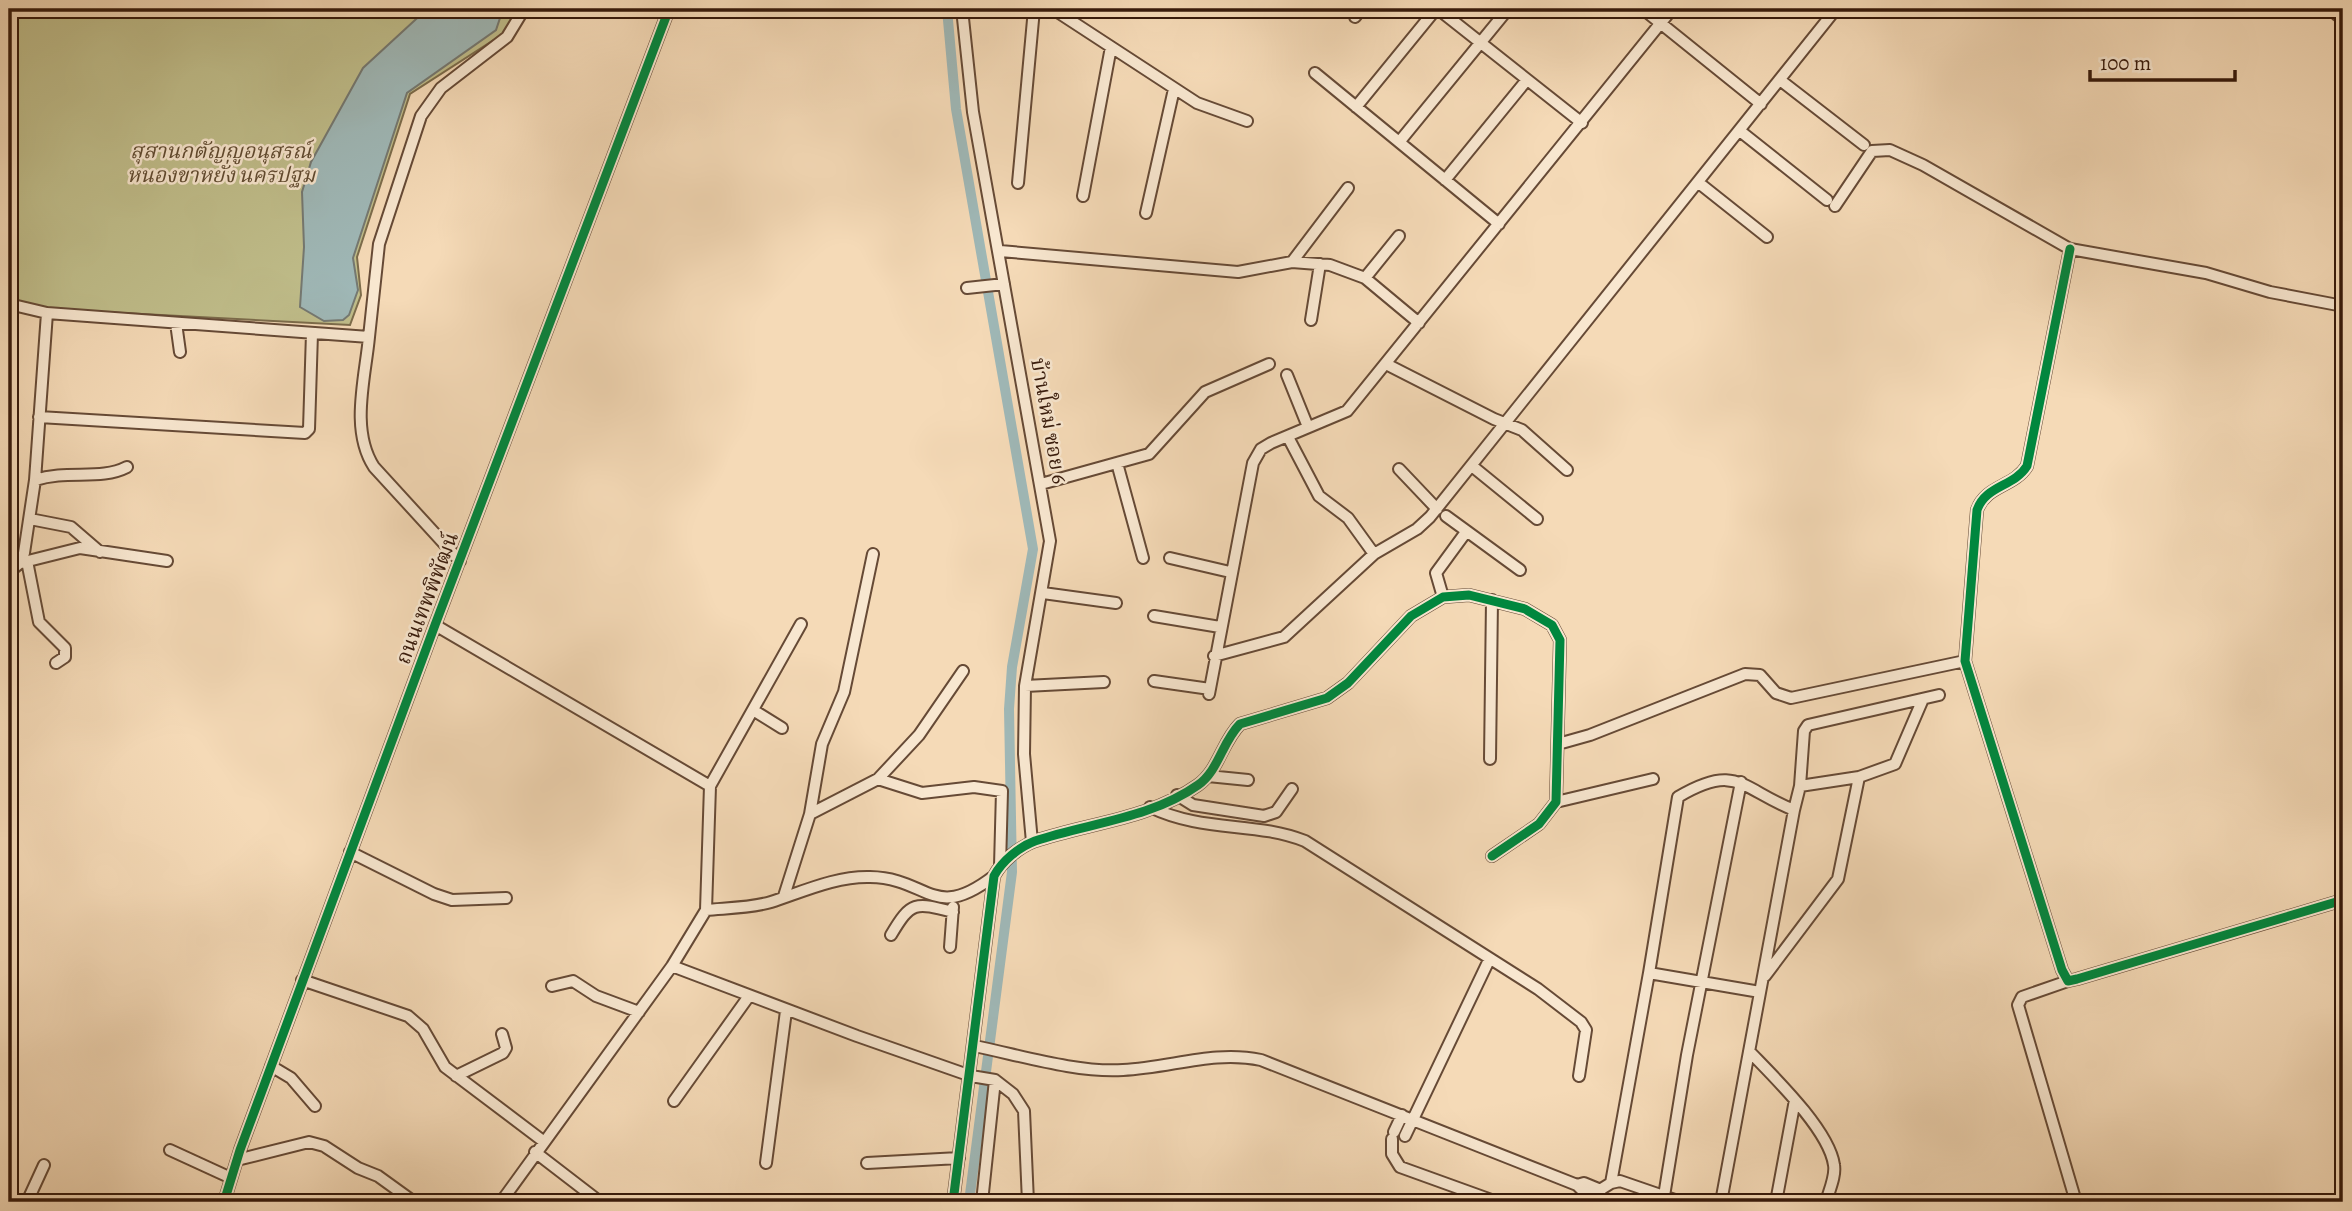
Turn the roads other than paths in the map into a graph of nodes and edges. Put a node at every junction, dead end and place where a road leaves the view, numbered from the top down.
1 (524, 9) edge
2 (669, 9) edge
3 (962, 9) edge
4 (1034, 9) edge
5 (1053, 9) edge
6 (1437, 9) edge
7 (1508, 9) edge
8 (1643, 9) edge
9 (1672, 9) edge
10 (1836, 9) edge
11 (1661, 23) junction
12 (1480, 43) junction
13 (1111, 47) junction
14 (1315, 73) dead end
15 (1780, 80) junction
16 (1526, 81) junction
17 (1174, 89) junction
18 (1761, 104) junction
19 (1356, 107) junction
20 (1247, 121) dead end
21 (1582, 123) junction
22 (1741, 131) junction
23 (1401, 141) junction
24 (1864, 145) dead end
25 (1445, 180) junction
26 (1018, 183) dead end
27 (1699, 183) junction
28 (1348, 188) dead end
29 (1083, 196) dead end
30 (1146, 213) dead end
31 (1499, 224) junction
32 (1399, 236) dead end
33 (1767, 237) dead end
34 (2070, 249) junction
35 (1000, 251) junction
36 (1292, 262) junction
37 (1320, 264) junction
38 (1365, 278) junction
39 (1000, 285) junction
40 (967, 288) dead end
41 (9, 304) edge
42 (2343, 306) edge
43 (47, 313) junction
44 (1311, 320) dead end
45 (176, 323) junction
46 (1419, 323) junction
47 (312, 333) junction
48 (369, 337) junction
49 (180, 352) dead end
50 (1269, 364) dead end
51 (1386, 364) junction
52 (1287, 375) dead end
53 (39, 417) junction
54 (1504, 423) junction
55 (1308, 427) junction
56 (1288, 437) junction
57 (1117, 463) junction
58 (1472, 466) junction
59 (127, 467) dead end
60 (1399, 469) dead end
61 (1567, 470) dead end
62 (36, 480) junction
63 (1041, 484) junction
64 (1441, 512) junction
65 (30, 519) junction
66 (1537, 519) dead end
67 (1466, 532) junction
68 (100, 552) junction
69 (873, 554) dead end
70 (1374, 554) junction
71 (1143, 558) dead end
72 (1170, 558) dead end
73 (167, 561) dead end
74 (460, 561) junction
75 (24, 562) junction
76 (1520, 570) dead end
77 (9, 572) edge
78 (1230, 572) junction
79 (1042, 593) junction
80 (1443, 597) junction
81 (1492, 600) junction
82 (1116, 603) dead end
83 (1154, 616) dead end
84 (801, 624) dead end
85 (435, 625) junction
86 (1220, 627) junction
87 (1214, 656) junction
88 (1965, 661) junction
89 (55, 663) dead end
90 (963, 671) dead end
91 (1154, 681) dead end
92 (1104, 682) dead end
93 (1025, 686) junction
94 (1939, 695) dead end
95 (1923, 699) junction
96 (754, 710) junction
97 (782, 728) dead end
98 (1558, 744) junction
99 (1490, 758) dead end
100 (1208, 776) junction
101 (1859, 777) junction
102 (878, 779) junction
103 (1653, 779) dead end
104 (1248, 780) dead end
105 (1741, 782) junction
106 (710, 786) junction
107 (1800, 786) junction
108 (1292, 789) dead end
109 (1177, 795) junction
110 (1556, 802) junction
111 (1150, 807) junction
112 (1794, 810) junction
113 (810, 814) junction
114 (1032, 842) junction
115 (350, 852) junction
116 (1492, 856) dead end
117 (1005, 863) junction
118 (784, 896) junction
119 (954, 897) junction
120 (506, 898) dead end
121 (2343, 900) edge
122 (706, 910) junction
123 (953, 912) junction
124 (891, 935) dead end
125 (950, 947) dead end
126 (1489, 960) junction
127 (672, 966) junction
128 (1649, 973) junction
129 (1765, 976) junction
130 (302, 980) junction
131 (2068, 981) junction
132 (1703, 983) junction
133 (552, 986) dead end
134 (1759, 992) junction
135 (749, 996) junction
136 (786, 1011) junction
137 (639, 1012) junction
138 (502, 1034) dead end
139 (979, 1047) junction
140 (1749, 1051) junction
141 (271, 1066) junction
142 (456, 1076) junction
143 (973, 1076) junction
144 (1579, 1076) dead end
145 (994, 1079) junction
146 (1796, 1100) junction
147 (674, 1101) dead end
148 (314, 1105) dead end
149 (1407, 1117) junction
150 (543, 1141) junction
151 (170, 1150) dead end
152 (535, 1152) junction
153 (960, 1158) junction
154 (237, 1160) junction
155 (766, 1163) dead end
156 (867, 1163) dead end
157 (44, 1165) dead end
158 (231, 1178) junction
159 (1611, 1183) junction
160 (1664, 1196) junction
161 (27, 1202) edge
162 (224, 1202) edge
163 (414, 1202) edge
164 (501, 1202) edge
165 (600, 1202) edge
166 (953, 1202) edge
167 (982, 1202) edge
168 (1028, 1202) edge
169 (1497, 1202) edge
170 (1681, 1202) edge
171 (1721, 1202) edge
172 (1776, 1202) edge
173 (1825, 1202) edge
174 (2077, 1202) edge

1 - 48 street
2 - 74 street, ถนนเทพพิพัฒน์
3 - 35 street, บ้านใหม่ ซอย 6
4 - 26 street
5 - 13 street
6 - 12 street
6 - 19 street
7 - 12 street
8 - 11 street
9 - 11 street
10 - 15 street
11 - 18 street
11 - 21 street
12 - 16 street
12 - 23 street
13 - 17 street
13 - 29 street
14 - 19 street
15 - 18 street
15 - 24 street
16 - 21 street
16 - 25 street
17 - 20 street
17 - 30 street
18 - 22 street
19 - 23 street
21 - 31 street
22 - 27 street
22 - 34 street
23 - 25 street
25 - 31 street
27 - 33 street
27 - 54 street
28 - 36 street
31 - 46 street
32 - 38 street
34 - 42 street
34 - 88 street
35 - 36 street
35 - 39 street, บ้านใหม่ ซอย 6
36 - 37 street
37 - 38 street
37 - 44 street
38 - 46 street
39 - 40 street
39 - 63 street, บ้านใหม่ ซอย 6
41 - 43 street
43 - 45 street
43 - 53 street
45 - 47 street
45 - 49 street
46 - 51 street
47 - 48 street
47 - 53 street
48 - 74 street
50 - 57 street
51 - 54 street
51 - 55 street
52 - 55 street
53 - 62 street
54 - 58 street
54 - 61 street
55 - 56 street
56 - 70 street
56 - 78 street
57 - 63 street
57 - 71 street
58 - 64 street
58 - 66 street
59 - 62 street
60 - 64 street
62 - 65 street
63 - 79 street, บ้านใหม่ ซอย 6
64 - 67 street
64 - 70 street
65 - 68 street
65 - 75 street
67 - 76 street
67 - 80 street
68 - 73 street
68 - 75 street
69 - 113 street
70 - 87 street
72 - 78 street
74 - 85 street, ถนนเทพพิพัฒน์
75 - 77 street
75 - 89 street
78 - 86 street
79 - 82 street
79 - 93 street, บ้านใหม่ ซอย 6
80 - 81 street
80 - 100 street
81 - 98 street
81 - 99 street
83 - 86 street
84 - 96 street
85 - 106 street
85 - 115 street, ถนนเทพพิพัฒน์
86 - 87 street
87 - 91 street
88 - 98 street
88 - 131 street
90 - 102 street
92 - 93 street
93 - 114 street, บ้านใหม่ ซอย 6
94 - 95 street
95 - 101 street
95 - 107 street
96 - 97 street
96 - 106 street
98 - 110 street
100 - 104 street
100 - 109 street
101 - 107 street
101 - 129 street
102 - 113 street
102 - 117 street
103 - 110 street
105 - 112 street
105 - 128 street
105 - 132 street
106 - 122 street
107 - 112 street
108 - 109 street
109 - 111 street
110 - 116 street
111 - 114 street
111 - 126 street
112 - 129 street
113 - 118 street
114 - 117 street
115 - 120 street
115 - 130 street, ถนนเทพพิพัฒน์
117 - 119 street
117 - 139 street
118 - 119 street
118 - 122 street
119 - 123 street
121 - 131 street
122 - 127 street
123 - 124 street
123 - 125 street
126 - 144 street
126 - 149 street
127 - 135 street
127 - 137 street
128 - 132 street
128 - 159 street
129 - 134 street
130 - 141 street, ถนนเทพพิพัฒน์
130 - 142 street
131 - 174 street
132 - 134 street
132 - 160 street
133 - 137 street
134 - 140 street
135 - 136 street
135 - 147 street
136 - 143 street
136 - 155 street
137 - 150 street
138 - 142 street
139 - 143 street
139 - 149 street
140 - 146 street
140 - 171 street
141 - 148 street
141 - 154 street, ถนนเทพพิพัฒน์
142 - 150 street
143 - 145 street
143 - 153 street
145 - 167 street
145 - 168 street
146 - 172 street
146 - 173 street
149 - 159 street
149 - 169 street
150 - 152 street
151 - 158 street
152 - 164 street
152 - 165 street
153 - 156 street
153 - 166 street
154 - 158 street, ถนนเทพพิพัฒน์
154 - 163 street
157 - 161 street
158 - 162 street, ถนนเทพพิพัฒน์
159 - 160 street
160 - 170 street

